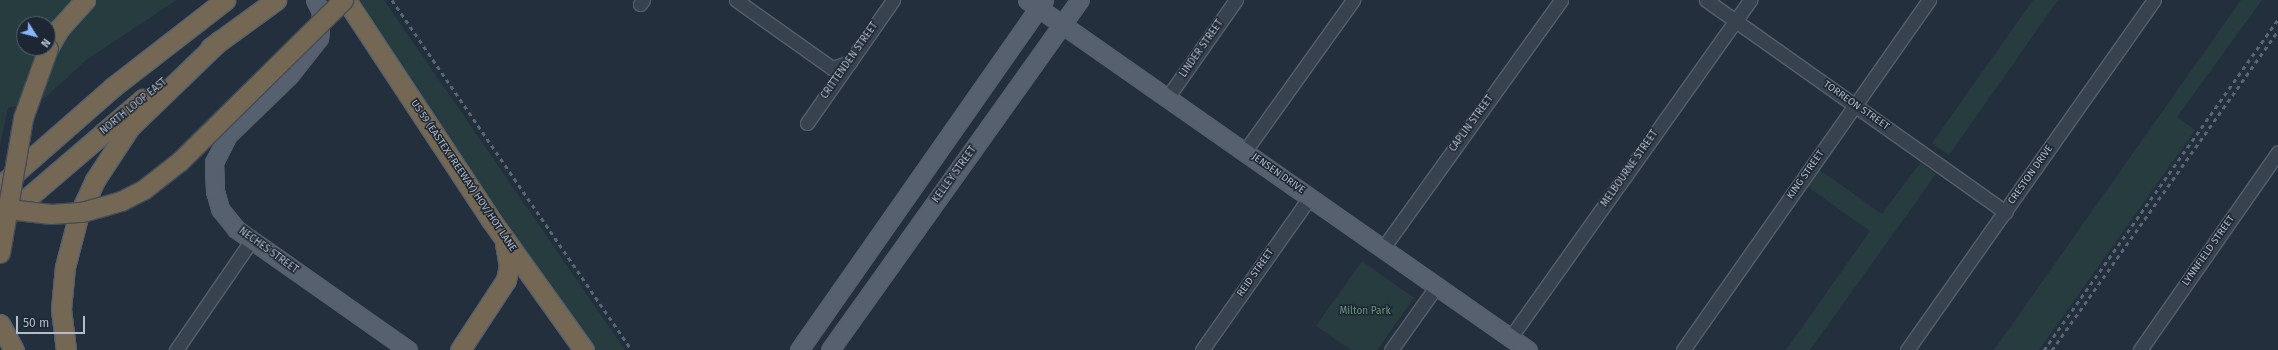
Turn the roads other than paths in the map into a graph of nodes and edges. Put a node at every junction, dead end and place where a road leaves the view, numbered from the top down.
1 (85, 0) edge
2 (225, 0) edge
3 (315, 0) edge
4 (345, 0) edge
5 (736, 0) edge
6 (893, 0) edge
7 (1080, 0) edge
8 (1236, 0) edge
9 (1353, 0) edge
10 (1561, 0) edge
11 (1706, 0) edge
12 (1750, 0) edge
13 (1930, 0) edge
14 (2154, 0) edge
15 (273, 2) edge
16 (1036, 3) edge
17 (1735, 21) junction
18 (1062, 25) junction
19 (56, 33) edge
20 (220, 40) junction
21 (45, 56) edge
22 (850, 62) junction
23 (1167, 98) junction
24 (1855, 105) junction
25 (807, 123) dead end
26 (1244, 151) junction
27 (2278, 152) edge
28 (0, 186) edge
29 (1310, 197) junction
30 (0, 208) edge
31 (2005, 212) junction
32 (0, 222) edge
33 (502, 236) junction
34 (251, 241) junction
35 (1383, 248) junction
36 (0, 253) edge
37 (1436, 287) junction
38 (0, 324) edge
39 (1510, 338) junction
40 (14, 350) edge
41 (66, 350) edge
42 (176, 350) edge
43 (408, 350) edge
44 (460, 350) edge
45 (584, 350) edge
46 (799, 350) edge
47 (830, 350) edge
48 (1202, 350) edge
49 (1391, 350) edge
50 (1527, 350) edge
51 (1683, 350) edge
52 (1906, 350) edge
53 (2140, 350) edge

1 - 19 highway
2 - 28 highway
3 - 34 main road, NECHES STREET
4 - 30 highway, bridge
4 - 33 highway, US 59 (EASTEX FREEWAY) HOV/HOT LANE
5 - 22 street
6 - 22 street, CRITTENDEN STREET
7 - 18 main road, KELLEY STREET
8 - 23 street, LINDER STREET
9 - 26 street
10 - 35 street, CAPLIN STREET
11 - 17 street, TORREON STREET
12 - 17 street, MELBOURNE STREET
13 - 24 street, KING STREET
14 - 31 street, CRESTON DRIVE
15 - 20 highway, NORTH LOOP EAST
16 - 18 main road, JENSEN DRIVE
16 - 46 main road
17 - 24 street, TORREON STREET
17 - 39 street, MELBOURNE STREET
18 - 23 main road, JENSEN DRIVE
18 - 47 main road, KELLEY STREET
20 - 32 highway, NORTH LOOP EAST, bridge
20 - 41 highway
21 - 36 highway, bridge
22 - 25 street, CRITTENDEN STREET
23 - 26 main road, JENSEN DRIVE
24 - 31 street, TORREON STREET
24 - 51 street, KING STREET
26 - 29 main road, JENSEN DRIVE
27 - 53 street, LYNNFIELD STREET
29 - 35 main road, JENSEN DRIVE
29 - 48 street, REID STREET
31 - 52 street, CRESTON DRIVE
33 - 44 highway
33 - 45 highway, US 59 (EASTEX FREEWAY) HOV/HOT LANE
34 - 42 street
34 - 43 main road, NECHES STREET
35 - 37 main road, JENSEN DRIVE
37 - 39 main road, JENSEN DRIVE
37 - 49 street
38 - 40 highway
39 - 50 main road, JENSEN DRIVE

